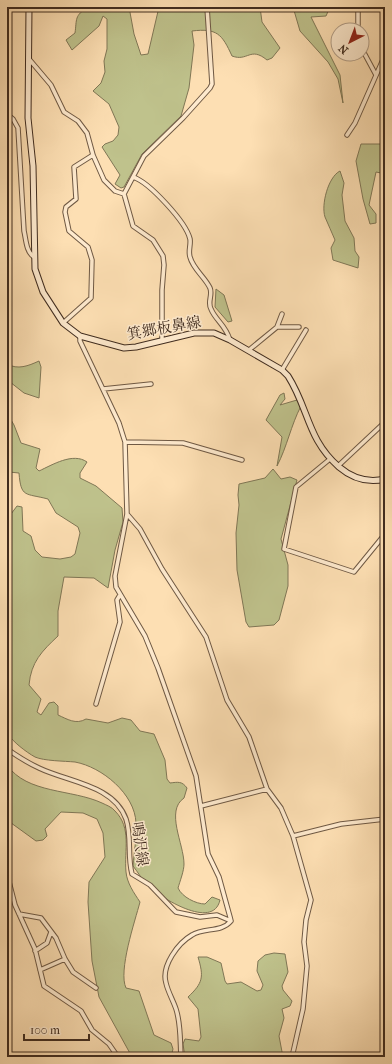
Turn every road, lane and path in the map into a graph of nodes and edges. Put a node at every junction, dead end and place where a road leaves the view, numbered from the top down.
1 (28, 7) edge
2 (207, 7) edge
3 (358, 7) edge
4 (358, 22) edge
5 (385, 55) edge
6 (29, 59) junction
7 (369, 62) edge
8 (376, 75) junction
9 (7, 114) edge
10 (347, 135) dead end
11 (93, 155) junction
12 (133, 177) junction
13 (124, 194) junction
14 (34, 256) junction
15 (282, 314) dead end
16 (63, 323) junction
17 (277, 327) junction
18 (299, 327) dead end
19 (306, 330) dead end
20 (80, 336) junction
21 (230, 340) junction
22 (162, 341) junction
23 (249, 350) junction
24 (282, 370) junction
25 (150, 384) dead end
26 (103, 389) junction
27 (385, 422) edge
28 (125, 442) junction
29 (330, 459) junction
30 (242, 460) dead end
31 (338, 466) junction
32 (385, 479) edge
33 (127, 514) junction
34 (385, 534) edge
35 (120, 595) junction
36 (96, 704) dead end
37 (7, 749) edge
38 (267, 789) junction
39 (201, 806) junction
40 (385, 819) edge
41 (293, 836) junction
42 (7, 874) edge
43 (19, 914) junction
44 (231, 921) junction
45 (51, 932) junction
46 (35, 951) junction
47 (65, 959) junction
48 (40, 970) junction
49 (96, 988) dead end
50 (118, 1057) edge
51 (181, 1057) edge
52 (292, 1057) edge

1 - 6 main road, 箕郷板鼻線
2 - 12 street
3 - 4 street
5 - 8 street
6 - 11 street
6 - 14 main road, 箕郷板鼻線
7 - 8 street
8 - 10 street
9 - 14 street
11 - 13 street
11 - 16 street
12 - 13 street
12 - 21 street
13 - 22 street
14 - 16 main road, 箕郷板鼻線
15 - 17 street
16 - 20 main road, 箕郷板鼻線
17 - 18 street
17 - 23 street
19 - 24 street
20 - 22 main road, 箕郷板鼻線
20 - 26 street
21 - 22 main road, 箕郷板鼻線
21 - 23 main road, 箕郷板鼻線
23 - 24 main road, 箕郷板鼻線
24 - 29 main road, 箕郷板鼻線
25 - 26 street
26 - 28 street
27 - 31 street
28 - 30 street
28 - 33 street
29 - 31 main road, 箕郷板鼻線
29 - 34 street
31 - 32 main road, 箕郷板鼻線
33 - 35 street
33 - 38 street
35 - 36 street
35 - 39 street
37 - 44 street, 鳴沢線
38 - 39 street
38 - 41 street
39 - 44 street
40 - 41 street
41 - 52 street
42 - 43 street
43 - 45 street
43 - 46 street
44 - 51 street
45 - 46 street
45 - 47 street
46 - 48 street
47 - 48 street
47 - 49 street
48 - 50 street

